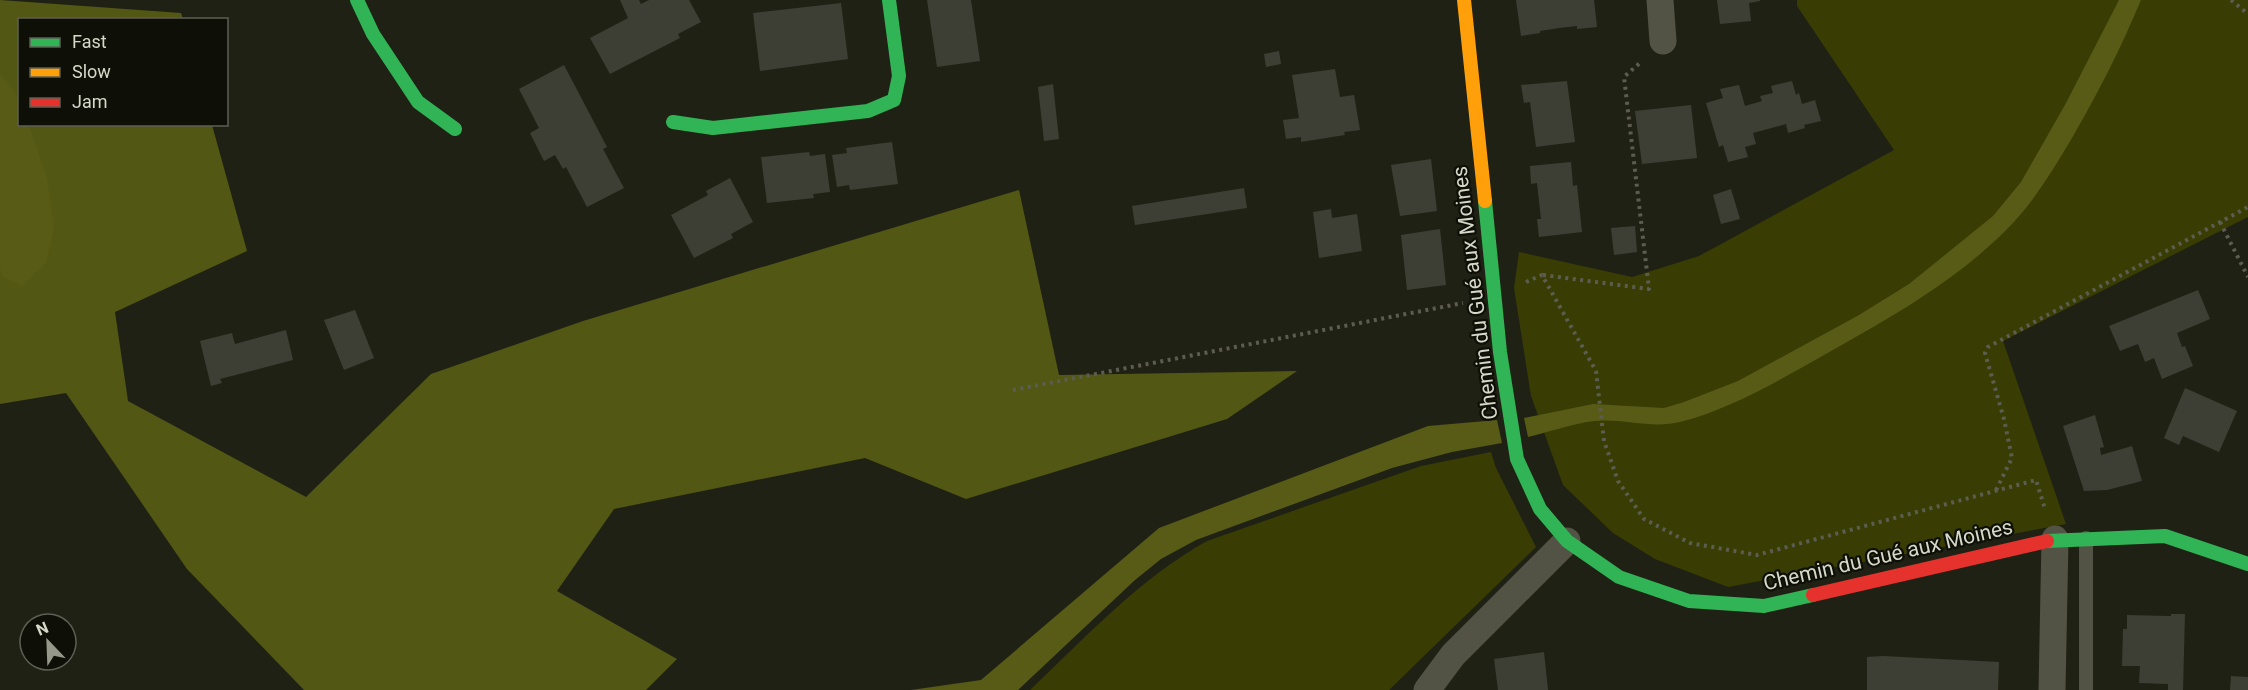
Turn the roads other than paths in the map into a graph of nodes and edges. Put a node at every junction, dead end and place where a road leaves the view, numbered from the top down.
1 (357, 0) edge
2 (889, 0) edge
3 (1464, 0) edge
4 (1660, 0) edge
5 (1663, 41) road end
6 (673, 122) dead end
7 (455, 129) dead end
8 (2086, 538) junction
9 (2055, 539) junction
10 (1567, 541) junction
11 (2248, 564) edge
12 (1427, 690) edge
13 (2052, 690) edge
14 (2086, 690) edge

1 - 7 street
2 - 6 street
3 - 10 street, Chemin du Gué aux Moines
4 - 5 street
8 - 9 street, Chemin du Gué aux Moines
8 - 11 street, Chemin du Gué aux Moines
8 - 14 lane
9 - 10 street, Chemin du Gué aux Moines
9 - 13 street
10 - 12 street

